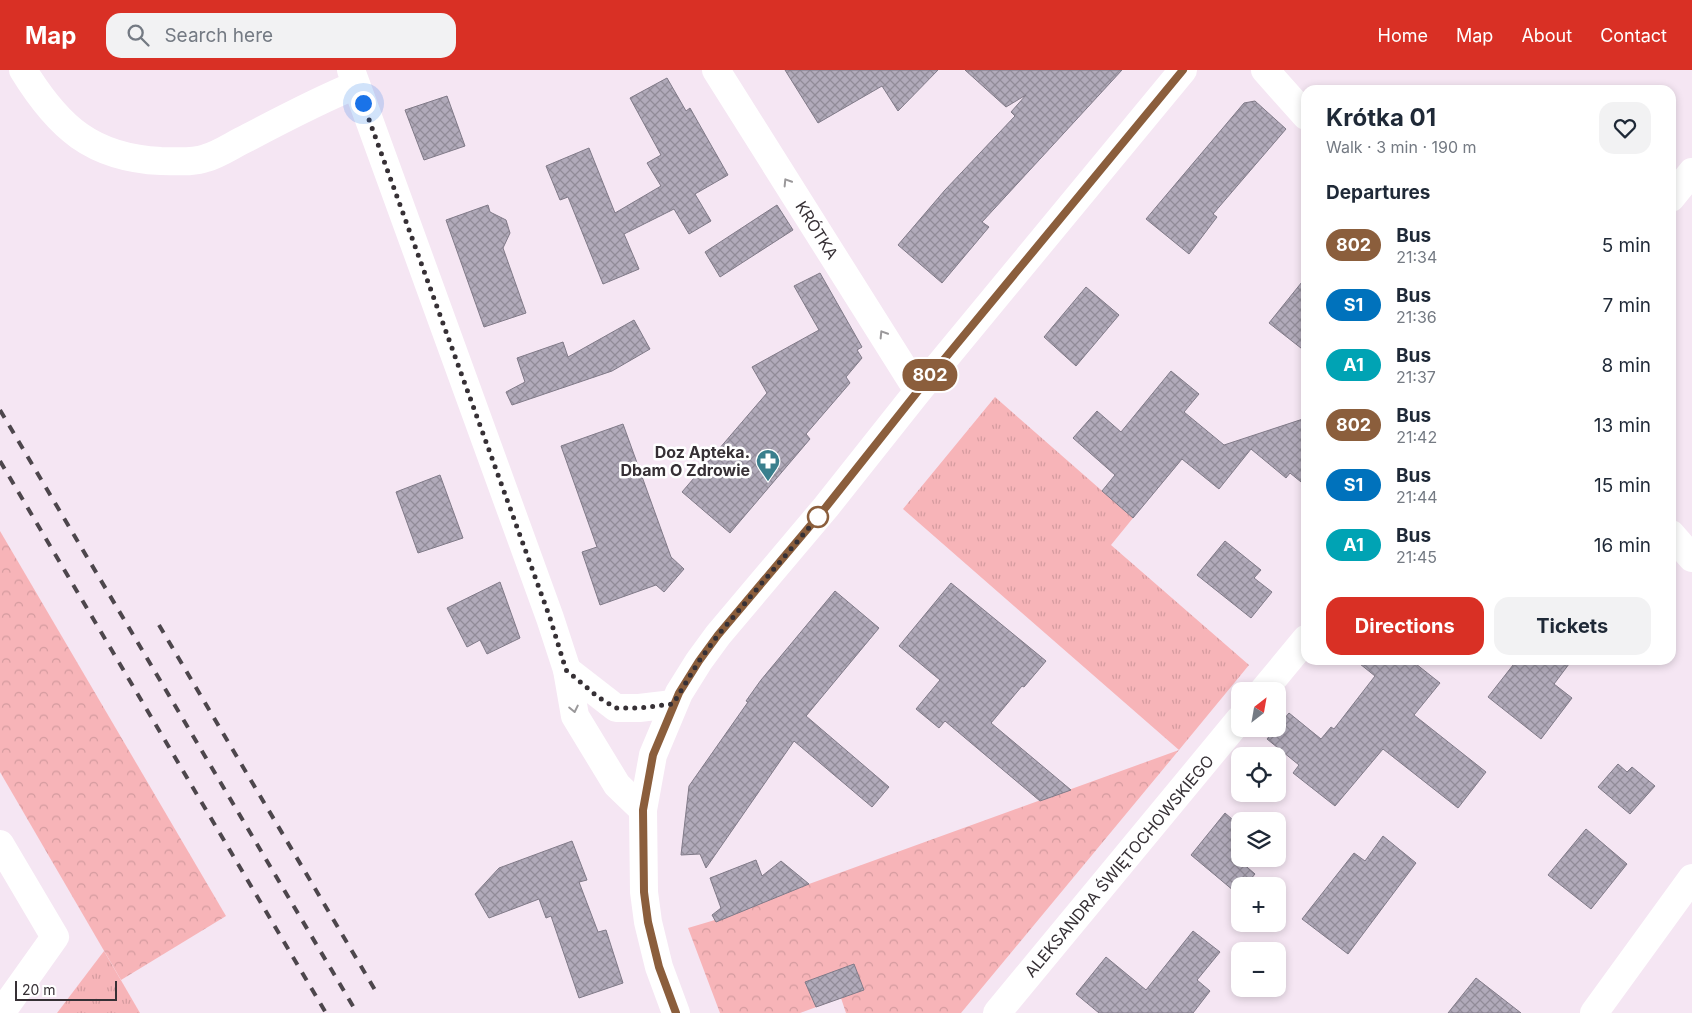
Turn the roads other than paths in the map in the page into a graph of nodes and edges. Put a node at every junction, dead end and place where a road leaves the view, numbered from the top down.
1 (23, 70) edge
2 (716, 70) edge
3 (1183, 70) edge
4 (1266, 70) edge
5 (354, 77) edge
6 (1301, 110) edge
7 (1692, 172) edge
8 (1676, 192) edge
9 (918, 391) junction
10 (1676, 540) edge
11 (1692, 558) edge
12 (1301, 645) edge
13 (566, 670) junction
14 (1270, 682) edge
15 (673, 704) junction
16 (1231, 730) edge
17 (643, 810) junction
18 (0, 844) edge
19 (1692, 878) edge
20 (1009, 1009) edge
21 (1, 1013) edge
22 (676, 1013) edge
23 (1594, 1013) edge

1 - 5 street
9 -> 2 street, KRÓTKA
3 - 9 street
4 - 6 street
5 - 13 street
7 - 8 street
9 - 15 street
10 - 11 street
12 - 14 street
13 - 15 street
13 -> 17 street
15 - 17 street
16 - 20 street, ALEKSANDRA ŚWIĘTOCHOWSKIEGO
17 - 22 street
18 - 21 street
19 - 23 street

